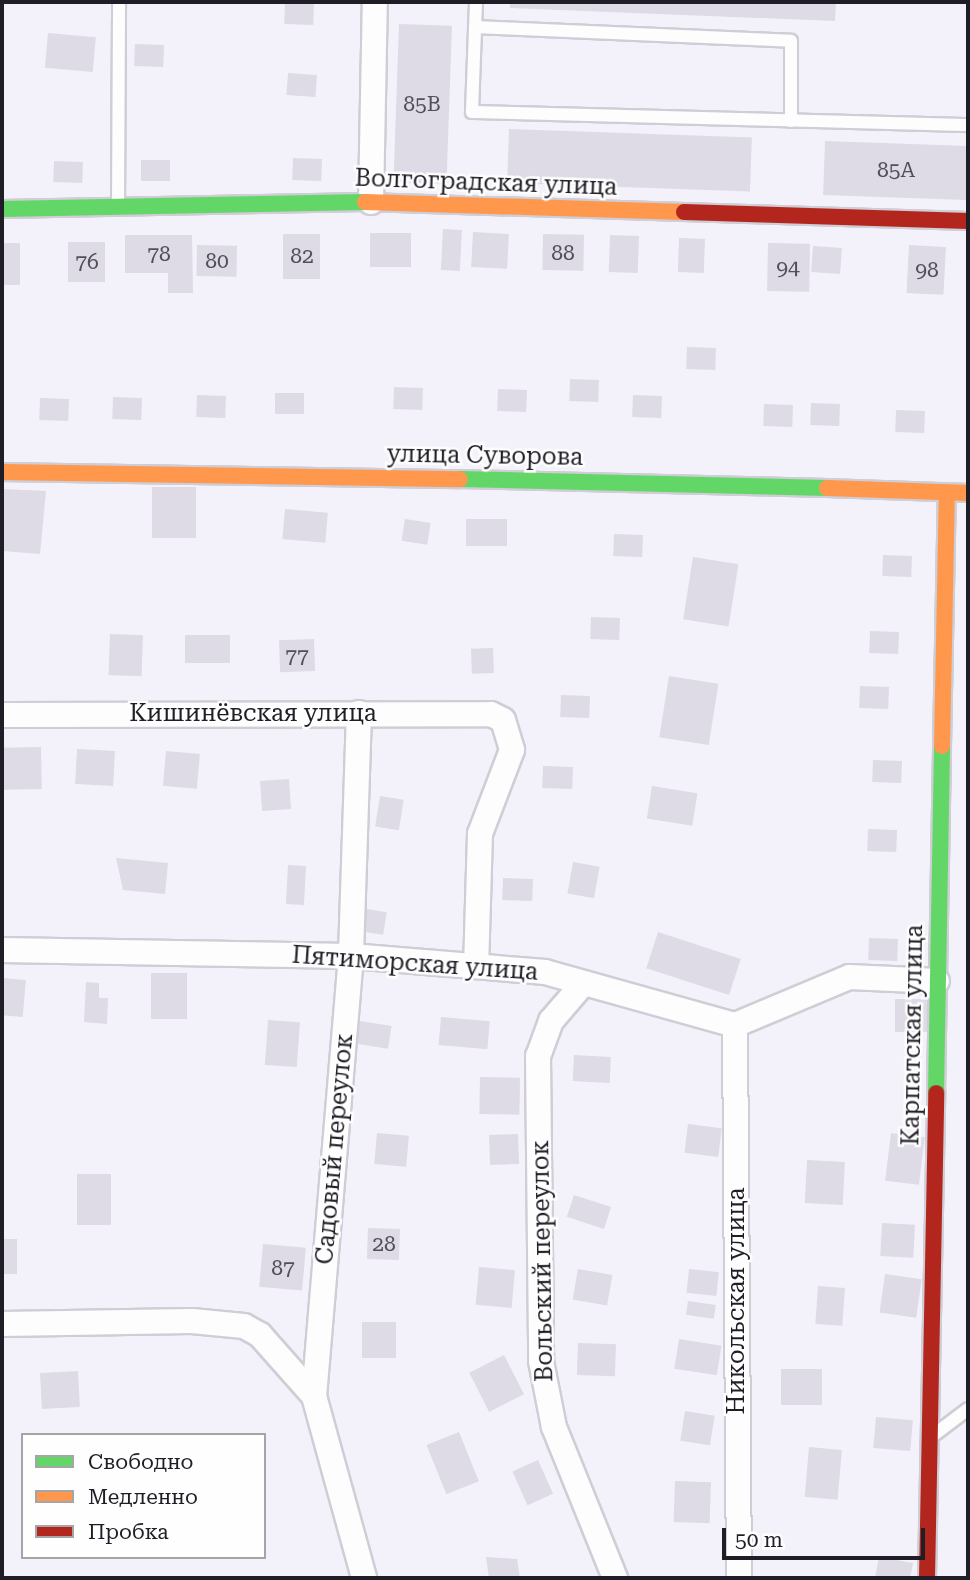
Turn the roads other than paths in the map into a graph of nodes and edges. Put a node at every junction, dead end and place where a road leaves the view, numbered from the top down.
1 (119, 2) edge
2 (375, 2) edge
3 (476, 2) edge
4 (475, 27) junction
5 (791, 121) junction
6 (968, 125) edge
7 (372, 202) junction
8 (118, 205) junction
9 (2, 209) edge
10 (968, 220) edge
11 (2, 471) edge
12 (947, 493) junction
13 (968, 493) edge
14 (359, 713) junction
15 (2, 715) edge
16 (2, 950) edge
17 (351, 956) junction
18 (476, 966) junction
19 (937, 981) junction
20 (580, 986) junction
21 (735, 1025) junction
22 (2, 1324) edge
23 (314, 1396) junction
24 (968, 1409) edge
25 (928, 1439) junction
26 (365, 1578) edge
27 (615, 1578) edge
28 (739, 1578) edge
29 (927, 1578) edge

1 - 8 lane
2 - 7 street
3 - 4 lane
4 - 5 lane
4 - 5 lane
5 - 6 lane
7 - 8 street, Волгоградская улица
7 - 10 street, Волгоградская улица
8 - 9 street, Волгоградская улица
11 - 12 street, улица Суворова
12 - 13 street, улица Суворова
12 - 19 street, Карпатская улица
14 - 15 street, Кишинёвская улица
14 - 17 street, Садовый переулок
14 - 18 street, Кишинёвская улица
16 - 17 street, Пятиморская улица
17 - 18 street, Пятиморская улица
17 - 23 street, Садовый переулок
18 - 20 street, Пятиморская улица
19 - 21 street
19 - 25 street, Карпатская улица
20 - 21 street, Пятиморская улица
20 - 27 street, Вольский переулок
21 - 28 street, Никольская улица
22 - 23 street
23 - 26 street, Садовый переулок
24 - 25 lane
25 - 29 street, Карпатская улица

